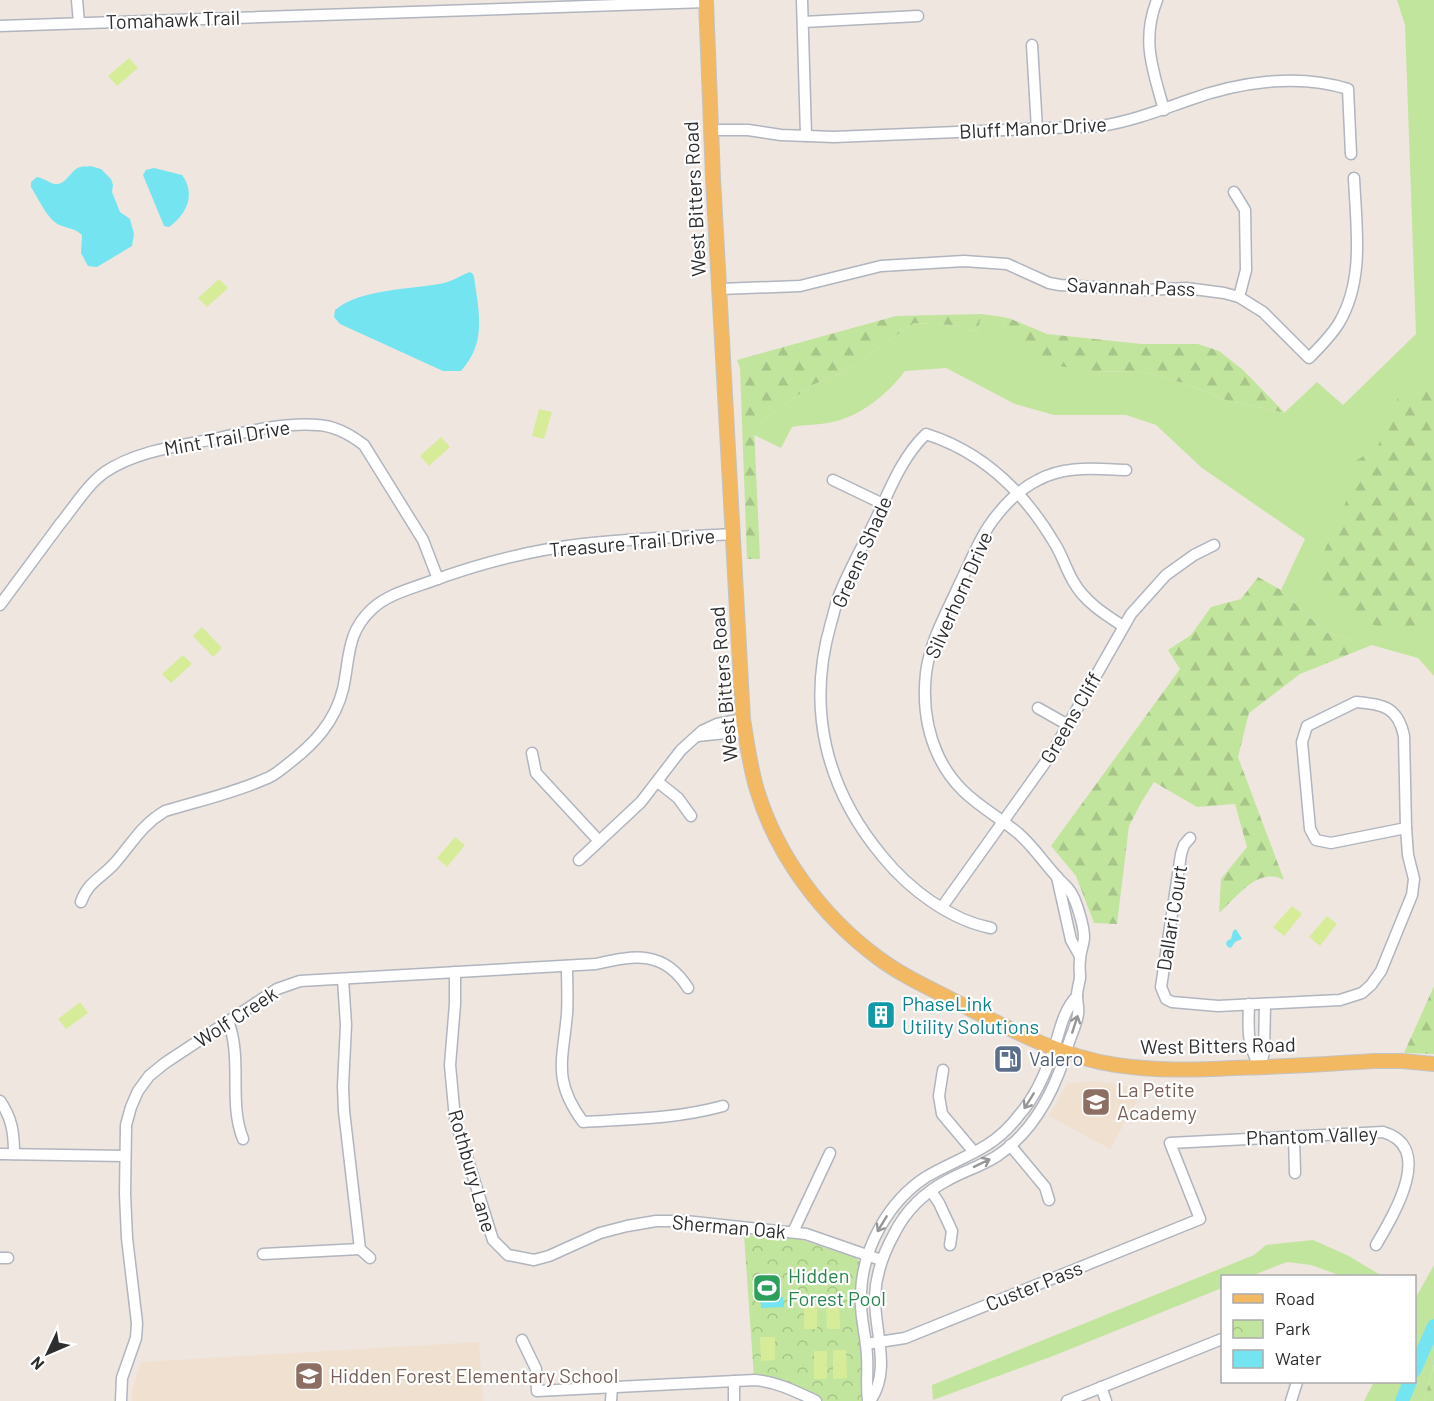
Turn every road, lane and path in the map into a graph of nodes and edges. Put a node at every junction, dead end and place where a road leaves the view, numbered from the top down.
1 (77, 0) edge
2 (802, 0) edge
3 (1157, 0) edge
4 (706, 1) edge
5 (918, 16) dead end
6 (803, 22) junction
7 (79, 23) junction
8 (0, 26) edge
9 (1032, 45) dead end
10 (1164, 110) junction
11 (1037, 129) junction
12 (711, 130) junction
13 (806, 135) junction
14 (1351, 154) dead end
15 (1354, 178) dead end
16 (1234, 192) dead end
17 (720, 289) junction
18 (1239, 297) junction
19 (1126, 470) dead end
20 (833, 480) dead end
21 (1019, 493) junction
22 (883, 504) junction
23 (733, 534) junction
24 (1214, 545) dead end
25 (438, 579) junction
26 (0, 605) edge
27 (1123, 626) junction
28 (1038, 708) dead end
29 (744, 725) junction
30 (1068, 725) junction
31 (532, 753) dead end
32 (658, 782) junction
33 (691, 816) dead end
34 (1004, 823) junction
35 (1406, 828) junction
36 (1190, 838) dead end
37 (599, 841) junction
38 (579, 860) dead end
39 (1056, 877) junction
40 (81, 902) dead end
41 (942, 907) junction
42 (1078, 913) junction
43 (1065, 916) junction
44 (991, 928) dead end
45 (1080, 956) junction
46 (567, 966) junction
47 (455, 972) junction
48 (342, 979) junction
49 (688, 988) dead end
50 (1249, 1004) junction
51 (1265, 1004) junction
52 (228, 1022) junction
53 (1060, 1051) junction
54 (1434, 1064) edge
55 (1260, 1068) junction
56 (943, 1070) dead end
57 (0, 1101) edge
58 (723, 1106) dead end
59 (1294, 1136) junction
60 (243, 1138) dead end
61 (1010, 1145) junction
62 (974, 1152) junction
63 (830, 1153) dead end
64 (0, 1154) edge
65 (14, 1154) junction
66 (125, 1156) junction
67 (940, 1168) junction
68 (1295, 1173) dead end
69 (946, 1180) junction
70 (931, 1191) junction
71 (1049, 1200) dead end
72 (1200, 1219) joint
73 (793, 1232) junction
74 (950, 1245) dead end
75 (1376, 1245) dead end
76 (360, 1249) junction
77 (263, 1254) dead end
78 (508, 1255) joint
79 (867, 1255) junction
80 (370, 1258) dead end
81 (881, 1260) junction
82 (1221, 1339) edge
83 (522, 1340) dead end
84 (879, 1342) junction
85 (866, 1344) junction
86 (734, 1381) junction
87 (1297, 1383) edge
88 (612, 1387) junction
89 (1101, 1387) junction
90 (121, 1401) edge
91 (611, 1401) edge
92 (734, 1401) edge
93 (816, 1401) edge
94 (869, 1401) edge
95 (1066, 1401) edge
96 (1106, 1401) edge
97 (1291, 1401) edge

1 - 7 street
2 - 6 street
3 - 10 street
4 - 7 street, Tomahawk Trail
4 - 12 main road, West Bitters Road
5 - 6 street
6 - 13 street
7 - 8 street, Tomahawk Trail
9 - 11 street
10 - 11 street, Bluff Manor Drive
10 - 14 street, Bluff Manor Drive
11 - 13 street, Bluff Manor Drive
12 - 13 street, Bluff Manor Drive
12 - 17 main road, West Bitters Road
15 - 18 street, Savannah Pass
16 - 18 street
17 - 18 street, Savannah Pass
17 - 23 main road, West Bitters Road
19 - 21 street, Silverhorn Drive
20 - 22 street
21 - 22 street, Greens Shade
21 - 27 street
21 - 34 street, Silverhorn Drive
22 - 41 street, Greens Shade
23 - 25 street, Treasure Trail Drive
23 - 29 main road, West Bitters Road
24 - 27 street, Greens Cliff
25 - 26 street, Mint Trail Drive
25 - 40 street, Treasure Trail Drive
27 - 30 street, Greens Cliff
28 - 30 street
29 - 32 street
29 - 53 main road, West Bitters Road
30 - 34 street, Greens Cliff
31 - 37 street
32 - 33 street
32 - 37 street
34 - 39 street, Silverhorn Drive
34 - 41 street, Greens Cliff
35 - 35 street
35 - 51 street
36 - 50 street, Dallari Court
37 - 38 street
39 - 42 street, Silverhorn Drive
39 - 43 street, Silverhorn Drive
41 - 44 street, Greens Shade
42 - 43 street
42 - 45 street, Silverhorn Drive
43 - 45 street, Silverhorn Drive
45 - 53 street, Silverhorn Drive
46 - 47 street, Wolf Creek
46 - 49 street, Wolf Creek
46 - 58 street
47 - 48 street, Wolf Creek
47 - 78 street, Rothbury Lane
48 - 52 street, Wolf Creek
48 - 76 street
50 - 51 street
50 - 55 street
51 - 55 street
52 - 60 street
52 - 66 street, Wolf Creek
53 - 55 main road, West Bitters Road
53 - 61 street
53 -> 62 street
54 - 55 main road, West Bitters Road
56 - 62 street
57 - 65 street
59 - 68 street
59 - 72 street, Phantom Valley
59 - 75 street, Phantom Valley
69 -> 61 street
61 - 71 street
62 - 67 street
63 - 73 street
64 - 65 street
65 - 66 street
66 - 90 street, Wolf Creek
67 - 69 street
67 -> 79 street
69 - 70 street
70 - 74 street
70 - 81 street
72 - 84 street, Custer Pass
73 - 78 street, Sherman Oak
73 - 79 street, Sherman Oak
76 - 77 street
76 - 80 street
79 - 81 street, Sherman Oak
79 - 85 street
81 - 84 street
82 - 89 street
83 - 88 street
84 - 85 street, Custer Pass
84 - 94 street
85 - 94 street
86 - 88 street
86 - 92 street
86 - 93 street
87 - 97 street
88 - 91 street
89 - 95 street
89 - 96 street

